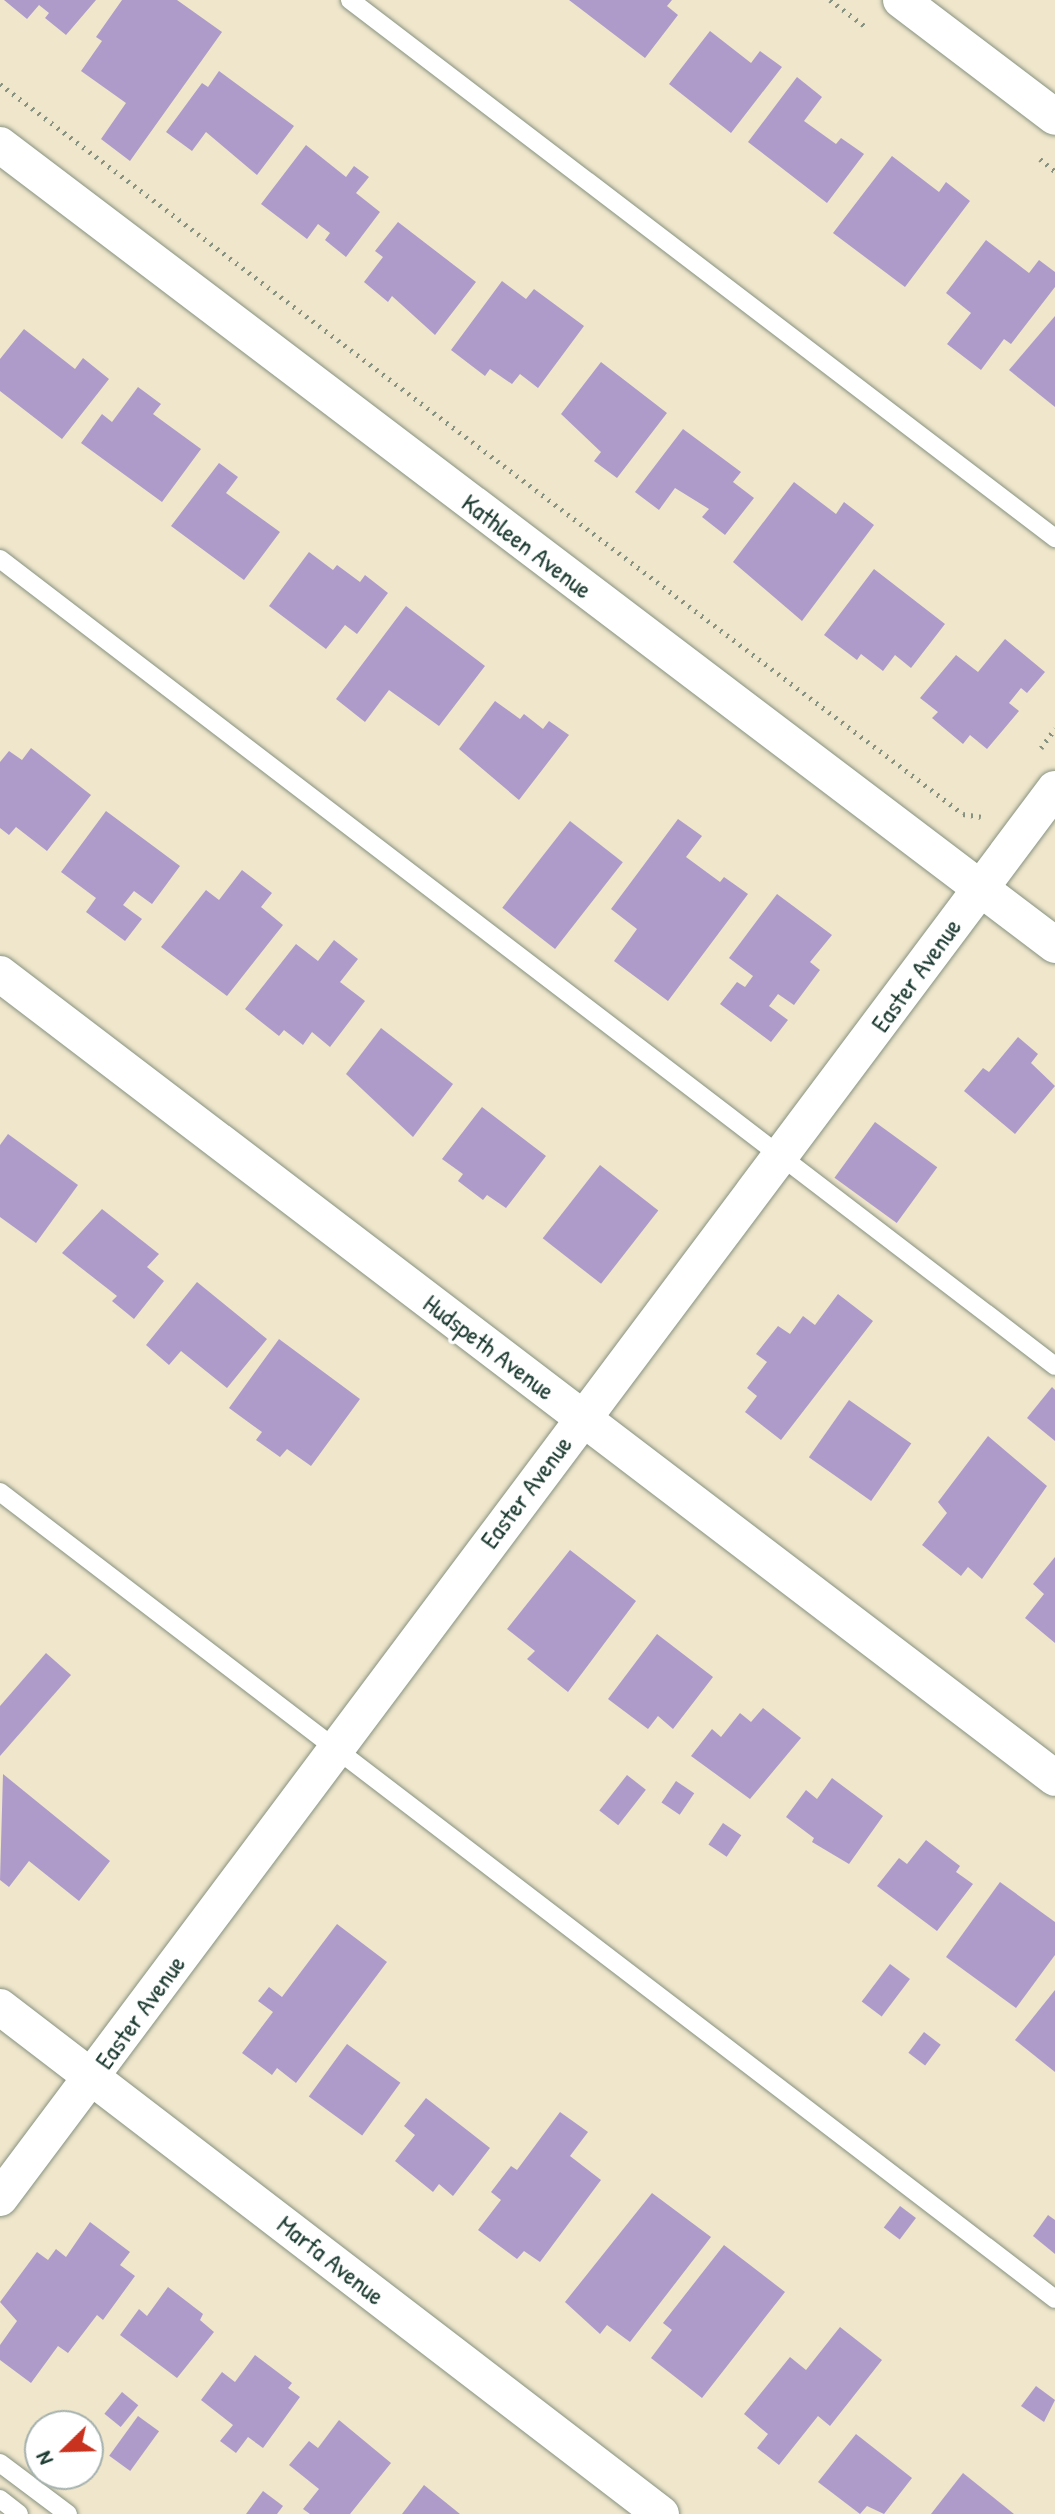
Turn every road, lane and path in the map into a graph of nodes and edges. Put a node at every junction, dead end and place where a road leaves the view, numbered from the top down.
1 (350, 0) edge
2 (901, 0) edge
3 (0, 84) edge
4 (1055, 117) edge
5 (0, 145) edge
6 (1055, 538) edge
7 (0, 559) edge
8 (1055, 729) edge
9 (1038, 752) dead end
10 (1055, 789) edge
11 (995, 810) dead end
12 (979, 890) junction
13 (1055, 945) edge
14 (0, 974) edge
15 (784, 1156) junction
16 (1055, 1366) edge
17 (581, 1418) junction
18 (0, 1492) edge
19 (335, 1746) junction
20 (1055, 1778) edge
21 (0, 2007) edge
22 (91, 2078) junction
23 (0, 2198) edge
24 (1055, 2299) edge
25 (0, 2463) edge
26 (0, 2499) edge
27 (19, 2514) edge
28 (68, 2514) edge
29 (661, 2514) edge

1 - 6 lane
2 - 4 street
3 - 11 path
5 - 12 street, Kathleen Avenue
7 - 15 lane
8 - 9 path
10 - 12 street, Easter Avenue
12 - 13 street, Kathleen Avenue
12 - 15 street, Easter Avenue
14 - 17 street, Hudspeth Avenue
15 - 16 lane
15 - 17 street, Easter Avenue
17 - 19 street, Easter Avenue
17 - 20 street, Hudspeth Avenue
18 - 19 lane
19 - 22 street, Easter Avenue
19 - 24 lane
21 - 22 street, Marfa Avenue
22 - 23 street, Easter Avenue
22 - 29 street, Marfa Avenue
25 - 28 lane
26 - 27 lane

